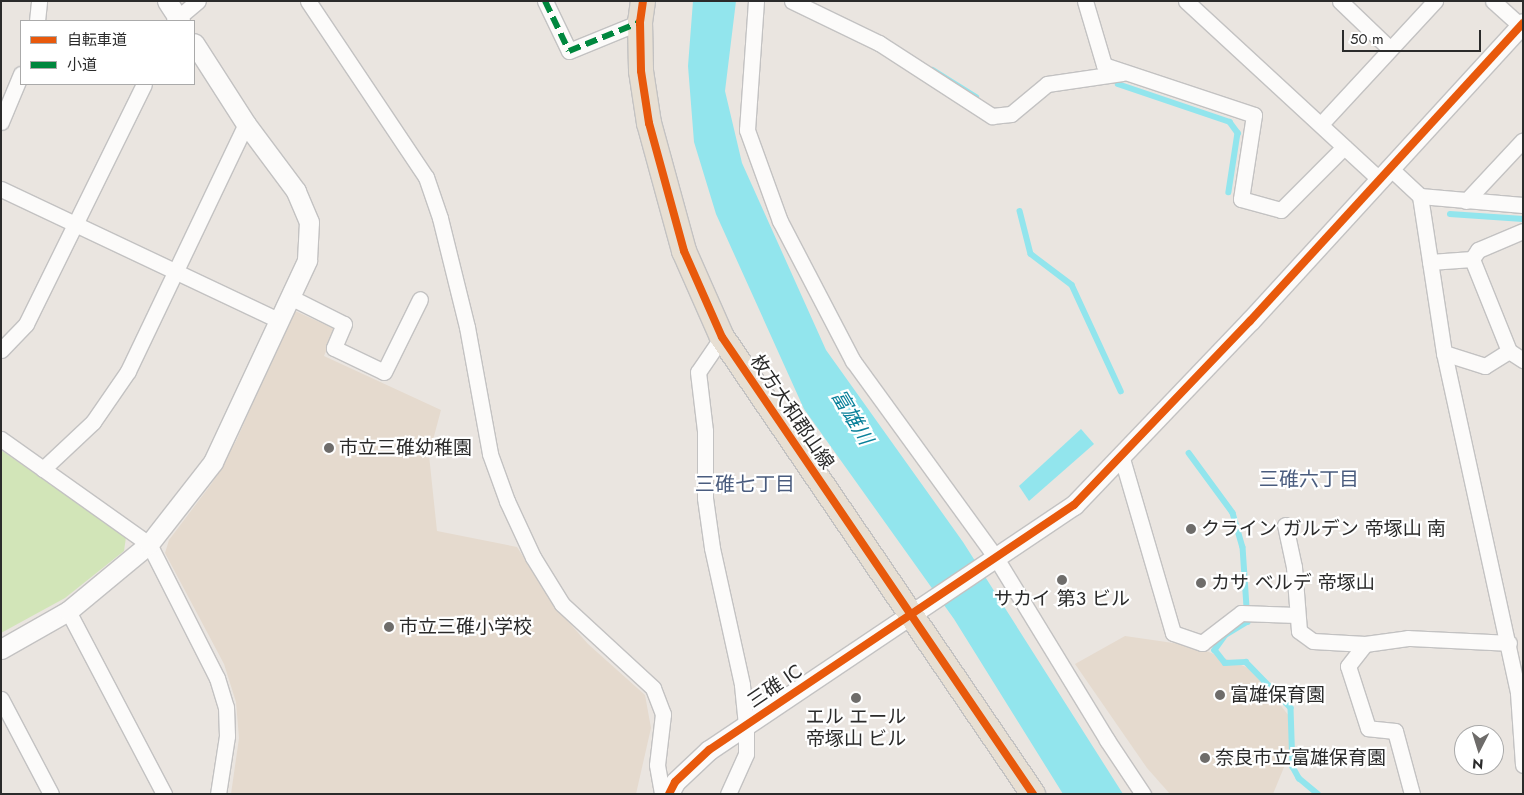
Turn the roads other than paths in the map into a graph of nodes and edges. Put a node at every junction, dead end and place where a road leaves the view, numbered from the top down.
1 (39, 1) edge
2 (198, 1) edge
3 (308, 1) edge
4 (545, 1) edge
5 (756, 1) edge
6 (792, 1) edge
7 (1085, 1) edge
8 (1186, 1) edge
9 (1340, 1) edge
10 (1435, 1) edge
11 (1493, 1) edge
12 (641, 12) edge
13 (174, 15) edge
14 (36, 20) edge
15 (1522, 26) edge
16 (195, 45) edge
17 (1390, 49) junction
18 (1128, 72) junction
19 (20, 76) edge
20 (144, 85) edge
21 (1, 122) edge
22 (246, 124) junction
23 (1321, 124) junction
24 (1523, 140) edge
25 (1344, 148) junction
26 (1384, 174) junction
27 (1, 189) edge
28 (1420, 196) junction
29 (1466, 201) junction
30 (1523, 205) edge
31 (74, 226) junction
32 (1523, 231) edge
33 (1472, 259) junction
34 (1430, 262) junction
35 (174, 273) junction
36 (290, 297) junction
37 (420, 298) dead end
38 (278, 320) junction
39 (722, 337) junction
40 (1, 350) edge
41 (1509, 351) junction
42 (1444, 353) junction
43 (1523, 360) edge
44 (1, 440) edge
45 (1121, 455) junction
46 (43, 469) junction
47 (1285, 525) dead end
48 (149, 544) junction
49 (994, 560) junction
50 (68, 611) junction
51 (908, 614) junction
52 (1296, 615) junction
53 (1509, 643) junction
54 (1365, 644) junction
55 (1, 650) edge
56 (1520, 692) edge
57 (1, 699) edge
58 (746, 726) junction
59 (1523, 765) edge
60 (51, 794) edge
61 (164, 794) edge
62 (218, 794) edge
63 (662, 794) edge
64 (670, 794) edge
65 (728, 794) edge
66 (1033, 794) edge
67 (1143, 794) edge
68 (1412, 794) edge

1 - 14 street
2 - 13 street
3 - 63 street
4 - 12 street
5 - 49 street
6 - 18 street
7 - 18 street
8 - 23 street
9 - 17 street
10 - 17 street
11 - 15 street
12 - 39 main road, 枚方大和郡山線
15 - 26 street, 三碓 IC
16 - 22 street
17 - 23 street
18 - 25 street
19 - 21 street
20 - 31 street
22 - 35 street
22 - 36 street
23 - 25 street
24 - 29 street
25 - 26 street
26 - 28 street
26 - 45 street, 三碓 IC
27 - 31 street
28 - 29 street
28 - 34 street
29 - 30 street
31 - 35 street
31 - 40 street
32 - 33 street
33 - 34 street
33 - 41 street
34 - 42 street
35 - 38 street
35 - 46 street
36 - 37 street
36 - 38 street
38 - 48 street
39 - 51 main road, 枚方大和郡山線
39 - 58 street
41 - 42 street
41 - 43 street
42 - 53 street
44 - 46 street
45 - 49 street, 三碓 IC
45 - 52 street
46 - 48 street
47 - 52 street
48 - 50 street
48 - 62 street
49 - 51 street, 三碓 IC
49 - 67 street
50 - 55 street
50 - 61 street
51 - 58 street, 三碓 IC
51 - 66 main road, 枚方大和郡山線
52 - 54 street
53 - 54 street
53 - 56 street
54 - 68 street
56 - 59 street
57 - 60 street
58 - 64 street, 三碓 IC
58 - 65 street

